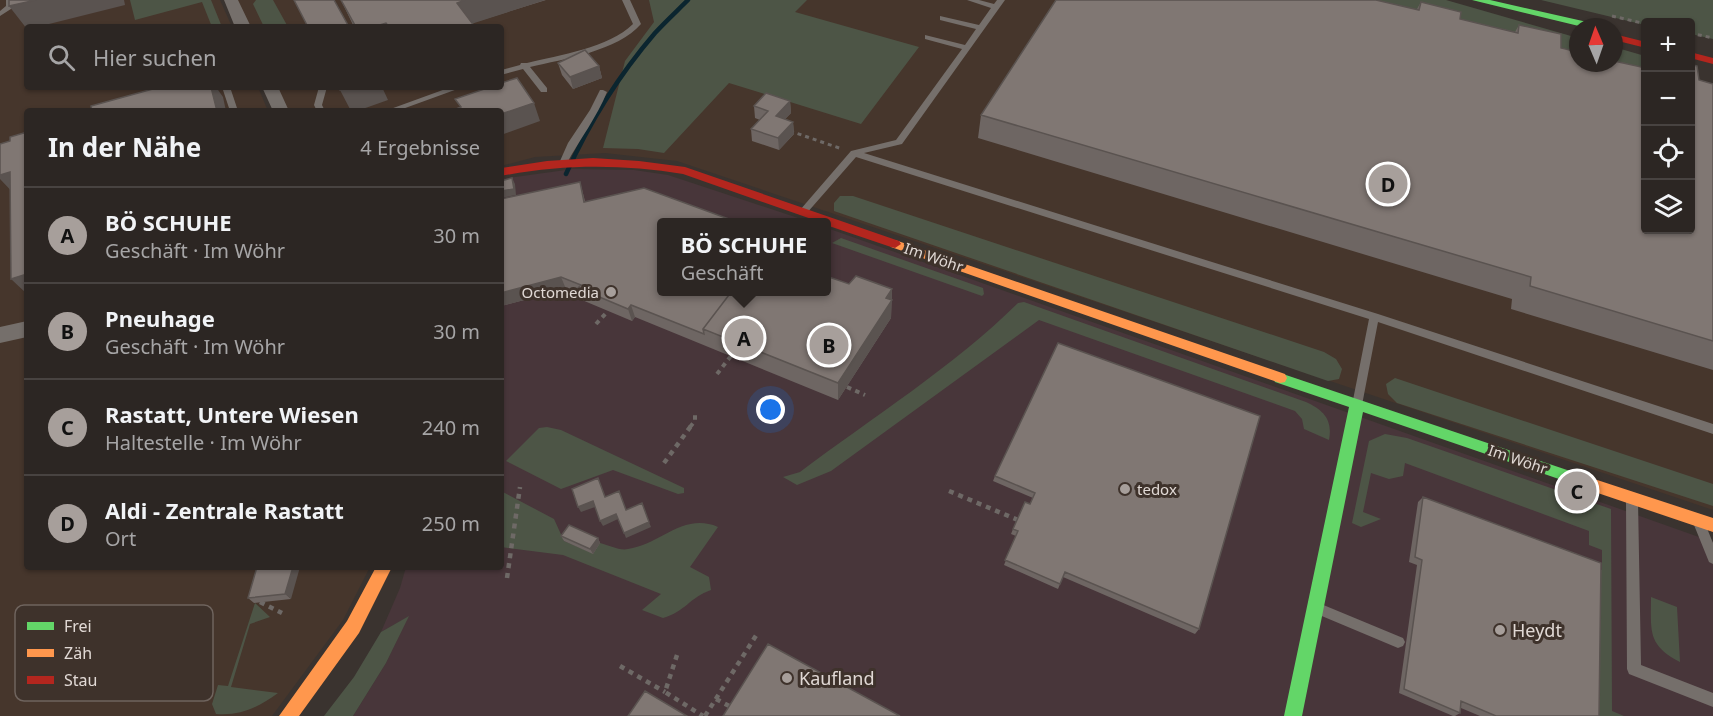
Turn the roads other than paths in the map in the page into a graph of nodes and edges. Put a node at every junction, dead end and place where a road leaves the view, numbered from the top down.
1 (10, 0) edge
2 (233, 0) edge
3 (626, 0) edge
4 (971, 0) edge
5 (1472, 0) edge
6 (1477, 0) edge
7 (999, 3) edge
8 (0, 14) edge
9 (943, 18) dead end
10 (1569, 21) edge
11 (242, 24) edge
12 (1569, 26) edge
13 (981, 28) junction
14 (1623, 33) edge
15 (1641, 36) edge
16 (928, 37) dead end
17 (1623, 39) edge
18 (1641, 44) edge
19 (1695, 47) edge
20 (967, 48) junction
21 (1713, 50) edge
22 (1695, 57) edge
23 (1713, 61) edge
24 (524, 65) junction
25 (504, 72) edge
26 (227, 90) edge
27 (271, 90) edge
28 (322, 90) edge
29 (450, 90) edge
30 (544, 90) dead end
31 (603, 92) dead end
32 (233, 108) edge
33 (280, 108) edge
34 (320, 108) edge
35 (397, 108) edge
36 (854, 153) junction
37 (564, 161) junction
38 (504, 171) edge
39 (803, 212) junction
40 (820, 218) edge
41 (831, 222) edge
42 (1374, 317) junction
43 (24, 330) edge
44 (0, 335) edge
45 (1358, 405) junction
46 (1713, 429) edge
47 (1632, 497) junction
48 (1697, 519) junction
49 (1713, 525) edge
50 (1713, 558) edge
51 (383, 570) edge
52 (1315, 608) junction
53 (1398, 642) dead end
54 (1713, 700) edge
55 (288, 716) edge
56 (1293, 716) edge

1 - 8 lane
2 - 11 street
3 - 24 lane
4 - 7 lane
5 - 12 street
6 - 10 street
7 - 13 lane
9 - 13 lane
13 - 20 lane
14 - 15 street
16 - 20 lane
17 - 18 street
19 - 21 street
20 - 36 lane
22 - 23 street
24 - 25 lane
24 - 30 lane
26 - 32 lane
27 - 33 street
28 - 34 lane
29 - 35 lane
31 - 37 lane
36 - 39 lane
36 - 42 lane
37 - 38 street, Im Wöhr
37 - 39 street, Im Wöhr
39 - 40 street, Im Wöhr
41 - 45 street, Im Wöhr
42 - 45 lane
42 - 46 lane
43 - 44 street
45 - 47 street, Im Wöhr
45 - 52 street
47 - 48 street, Im Wöhr
47 - 54 lane
48 - 49 street, Im Wöhr
48 - 50 lane
51 - 55 street
52 - 53 lane
52 - 56 street

